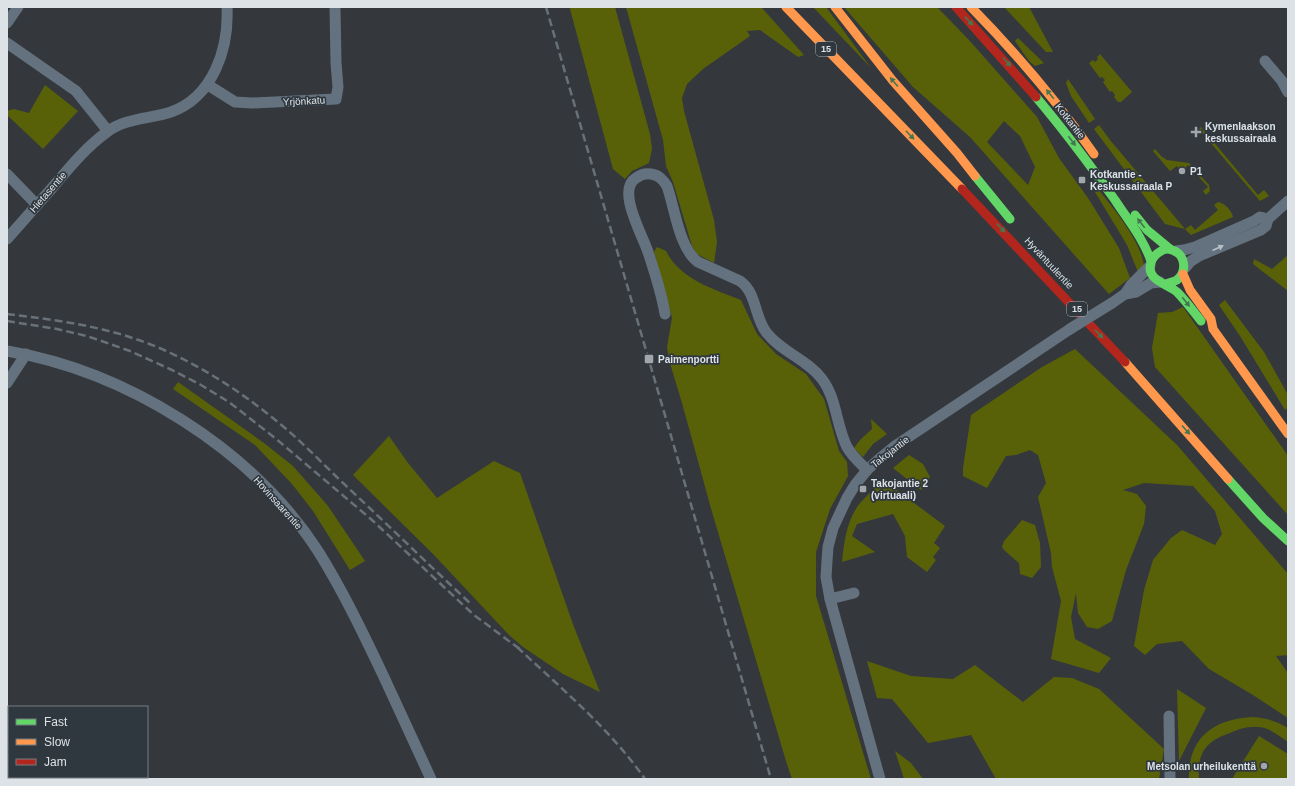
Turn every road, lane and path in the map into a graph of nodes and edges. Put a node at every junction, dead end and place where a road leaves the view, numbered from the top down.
1 (18, 7) edge
2 (227, 7) edge
3 (335, 7) edge
4 (783, 7) edge
5 (786, 7) edge
6 (835, 7) edge
7 (956, 7) edge
8 (972, 7) edge
9 (799, 21) junction
10 (7, 23) edge
11 (7, 43) edge
12 (1265, 61) dead end
13 (208, 85) junction
14 (1288, 92) edge
15 (108, 131) junction
16 (936, 143) dead end
17 (7, 174) edge
18 (1288, 201) edge
19 (38, 205) junction
20 (1268, 218) junction
21 (7, 238) edge
22 (1173, 250) junction
23 (1150, 264) junction
24 (1184, 271) junction
25 (1163, 283) junction
26 (1125, 294) junction
27 (1090, 305) dead end
28 (665, 314) dead end
29 (1105, 322) dead end
30 (1213, 329) junction
31 (7, 351) edge
32 (26, 354) junction
33 (7, 383) edge
34 (1288, 434) edge
35 (867, 470) junction
36 (1280, 521) dead end
37 (1288, 532) edge
38 (1288, 541) edge
39 (854, 593) dead end
40 (830, 599) junction
41 (1169, 716) dead end
42 (431, 779) edge
43 (880, 779) edge
44 (1170, 779) edge

1 - 10 street
2 - 13 street
3 - 13 street, Yrjönkatu
4 - 9 main road
5 - 9 main road, Hyväntuulentie / 15
16 -> 6 main road
7 -> 23 main road, Kotkantie
22 -> 8 main road, Kotkantie
9 -> 38 main road, Hyväntuulentie / 15
11 - 15 street
12 - 14 street
13 - 15 street, Hietasentie
15 - 19 street, Hietasentie
17 - 19 street
18 - 20 street
19 - 21 street, Hietasentie
20 - 22 street
24 -> 20 street
22 - 23 main road
22 - 24 main road
23 - 25 main road
23 - 26 street, Takojantie
24 - 25 main road
24 - 30 main road
25 - 26 street, Takojantie
25 -> 30 main road
26 - 35 street, Takojantie, bridge
27 - 29 main road, 15
28 - 35 street
30 - 34 main road
31 - 32 street, Hovinsaarentie
32 - 33 street
32 - 42 street, Hovinsaarentie
35 - 40 street, Takojantie
36 - 37 main road
39 - 40 street
40 - 43 street, Takojantie
41 - 44 street

